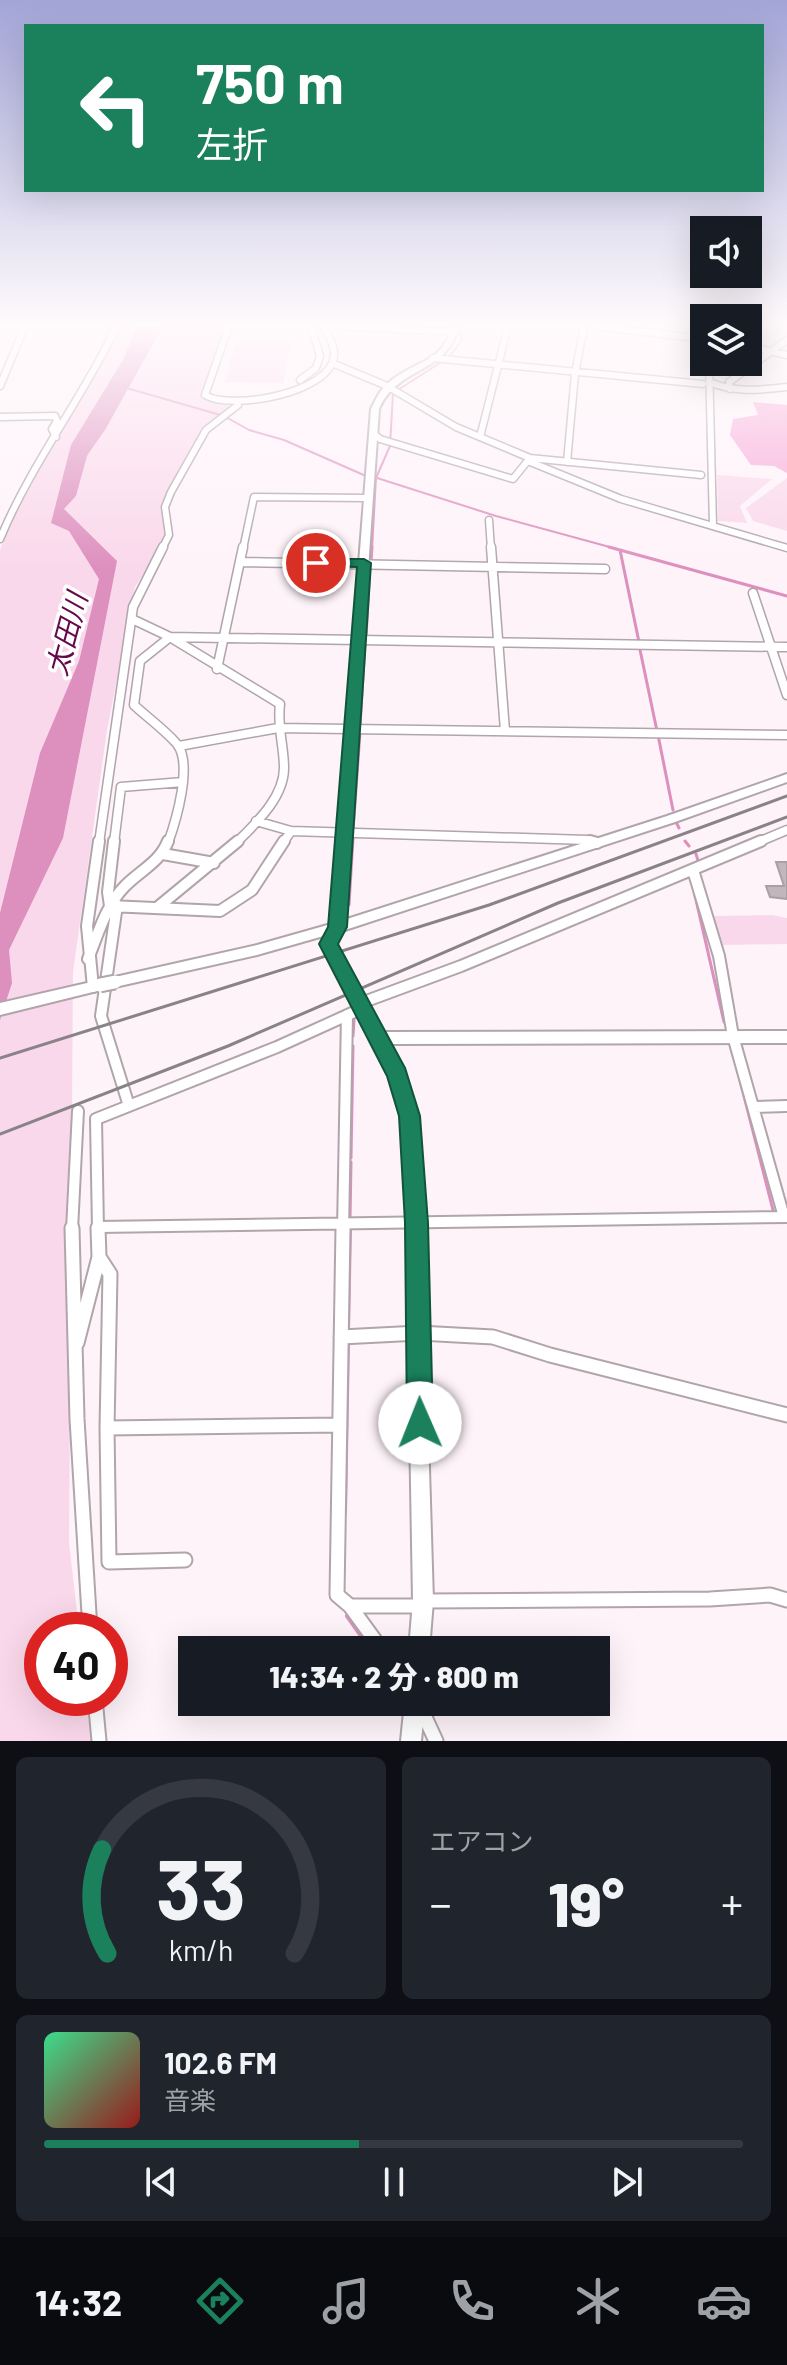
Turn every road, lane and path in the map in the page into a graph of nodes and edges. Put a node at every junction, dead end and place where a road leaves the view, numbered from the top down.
1 (74, 407) edge
2 (235, 407) edge
3 (375, 407) edge
4 (421, 407) edge
5 (487, 407) edge
6 (572, 407) edge
7 (707, 407) edge
8 (0, 417) edge
9 (373, 433) junction
10 (56, 437) junction
11 (480, 437) junction
12 (529, 460) junction
13 (567, 462) junction
14 (701, 475) dead end
15 (368, 498) junction
16 (489, 520) dead end
17 (713, 526) junction
18 (0, 539) edge
19 (787, 548) edge
20 (241, 562) junction
21 (364, 563) junction
22 (493, 566) junction
23 (605, 569) dead end
24 (753, 593) dead end
25 (132, 619) junction
26 (170, 637) junction
27 (225, 637) junction
28 (358, 640) junction
29 (498, 642) junction
30 (772, 647) junction
31 (787, 647) edge
32 (217, 669) junction
33 (787, 695) edge
34 (278, 728) junction
35 (352, 728) junction
36 (505, 731) junction
37 (787, 735) edge
38 (179, 746) junction
39 (787, 778) edge
40 (183, 782) junction
41 (256, 821) junction
42 (787, 830) edge
43 (291, 831) junction
44 (344, 834) junction
45 (597, 843) junction
46 (163, 854) junction
47 (214, 863) junction
48 (693, 870) junction
49 (113, 905) junction
50 (158, 907) junction
51 (337, 927) junction
52 (302, 936) junction
53 (329, 944) junction
54 (88, 959) junction
55 (96, 986) junction
56 (362, 1005) junction
57 (0, 1009) edge
58 (347, 1015) junction
59 (733, 1036) junction
60 (787, 1037) edge
61 (380, 1038) junction
62 (129, 1106) junction
63 (787, 1106) edge
64 (753, 1107) junction
65 (78, 1111) dead end
66 (786, 1217) edge
67 (343, 1223) junction
68 (416, 1223) junction
69 (98, 1227) junction
70 (99, 1257) junction
71 (419, 1333) junction
72 (341, 1337) junction
73 (75, 1349) junction
74 (787, 1415) edge
75 (340, 1425) junction
76 (107, 1428) junction
77 (185, 1560) dead end
78 (787, 1600) edge
79 (423, 1603) junction
80 (350, 1606) junction
81 (89, 1612) edge
82 (372, 1636) edge
83 (420, 1636) edge
84 (97, 1716) edge
85 (415, 1716) edge
86 (424, 1716) edge
87 (99, 1741) edge
88 (411, 1741) edge
89 (436, 1741) edge

1 - 10 street
2 - 25 street
3 - 9 street
4 - 11 street
5 - 11 street
6 - 13 street
7 - 17 street
8 - 10 street
9 - 12 street
9 - 15 street
10 - 18 street
11 - 12 street
12 - 13 street
12 - 17 street
13 - 14 street
15 - 20 street
15 - 21 street
16 - 22 street
17 - 19 street
20 - 21 street
20 - 27 street
21 - 22 street
21 - 28 street
22 - 23 street
22 - 29 street
24 - 30 street
25 - 26 street
25 - 54 street
26 - 27 street
26 - 32 street
26 - 38 street
27 - 28 street
27 - 32 street
28 - 29 street
28 - 35 street
29 - 30 street
29 - 36 street
30 - 31 street
30 - 33 street
32 - 34 street
34 - 35 street
34 - 38 street
34 - 41 street
35 - 36 street
35 - 44 street
36 - 37 street
38 - 40 street
39 - 45 street
40 - 46 street
40 - 49 street
41 - 43 street
41 - 47 street
42 - 48 street
43 - 44 street
43 - 50 street
44 - 45 street
44 - 51 street
45 - 51 street
46 - 47 street
46 - 49 street
47 - 50 street
48 - 56 street
48 - 59 street
49 - 50 street
49 - 54 street
49 - 62 street
51 - 52 street
51 - 53 street
52 - 53 street
52 - 55 street, bridge
53 - 56 street
54 - 55 street
55 - 57 street
56 - 58 street
56 - 61 street
58 - 62 street
58 - 67 street
59 - 60 street
59 - 61 street
59 - 64 street
61 - 68 street
62 - 69 street
63 - 64 street
64 - 66 street
65 - 73 street
66 - 68 street
67 - 68 street
67 - 69 street
67 - 72 street
68 - 71 street
69 - 70 street
70 - 73 street
70 - 76 street
71 - 72 street
71 - 74 street
71 - 79 street
72 - 75 street
73 - 81 street
75 - 76 street
75 - 80 street
76 - 77 street
78 - 79 street
79 - 80 street
79 - 83 street
80 - 82 street
84 - 87 street
85 - 88 street
86 - 89 street

